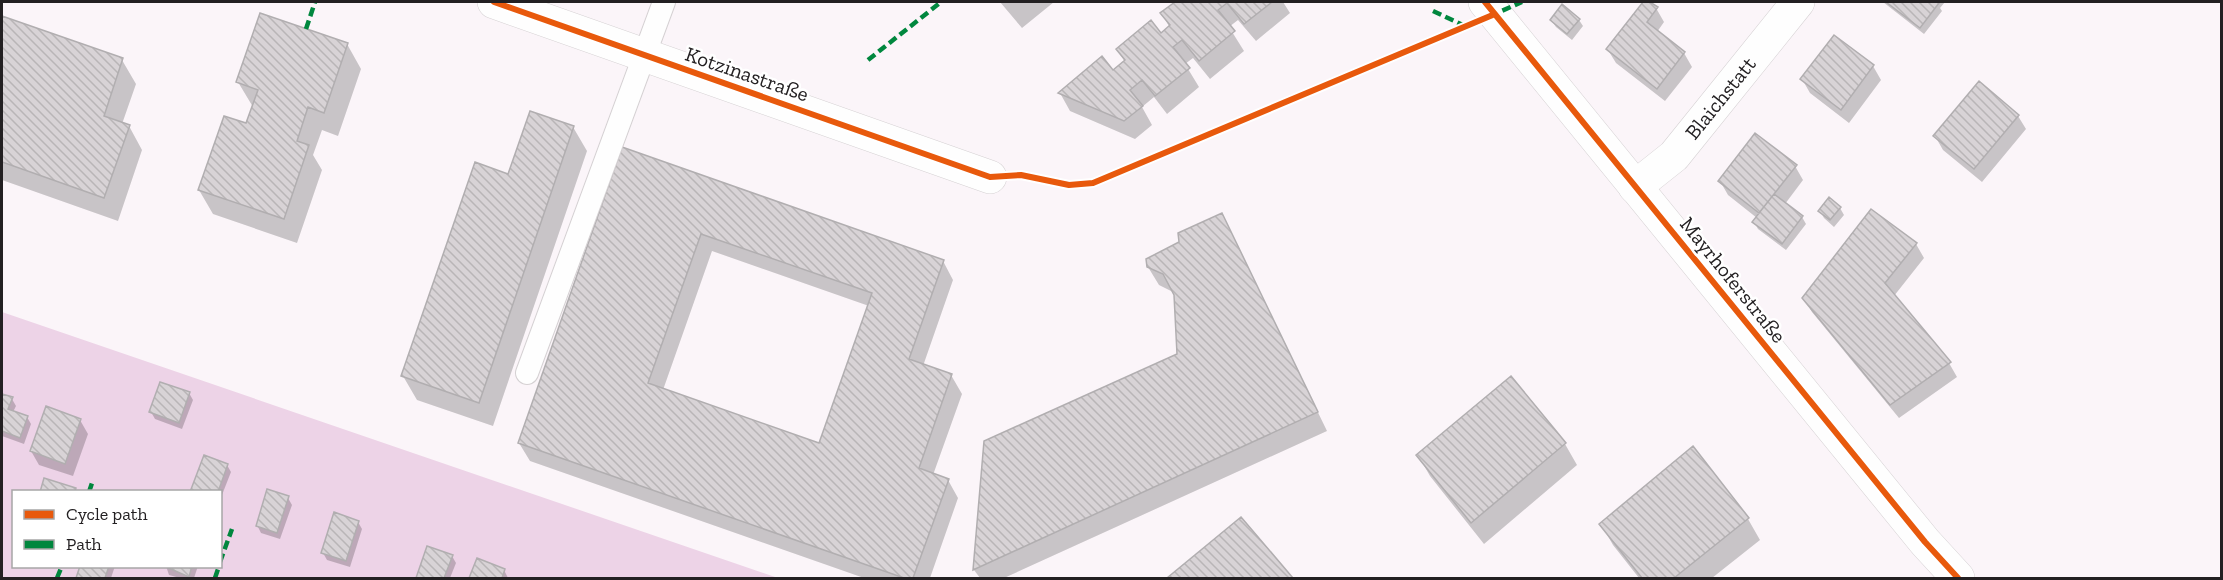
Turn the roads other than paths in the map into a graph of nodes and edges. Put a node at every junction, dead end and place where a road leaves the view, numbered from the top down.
1 (494, 2) edge
2 (664, 2) edge
3 (1798, 2) edge
4 (1483, 6) edge
5 (644, 56) junction
6 (990, 177) dead end
7 (1635, 187) junction
8 (527, 373) dead end
9 (1958, 579) edge

1 - 5 street, Kotzinastraße
2 - 5 lane
3 - 7 street, Blaichstatt
4 - 7 street, Mayrhoferstraße
5 - 6 street, Kotzinastraße
5 - 8 lane
7 - 9 street, Mayrhoferstraße

